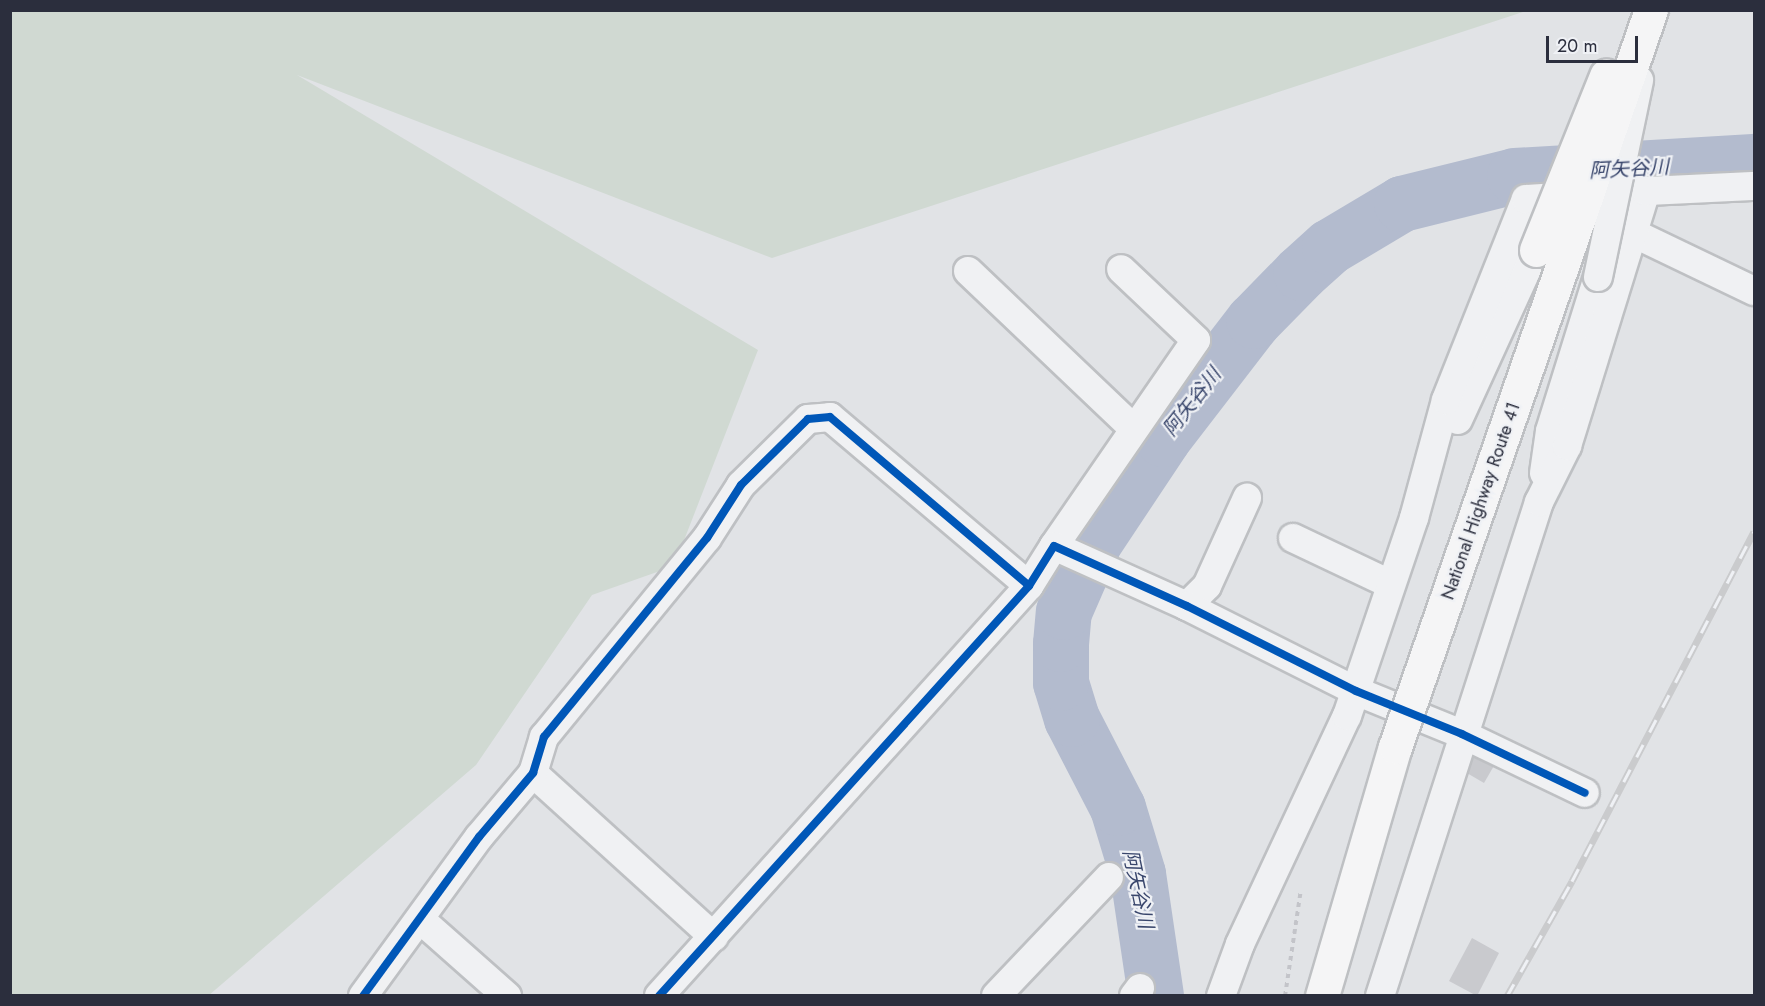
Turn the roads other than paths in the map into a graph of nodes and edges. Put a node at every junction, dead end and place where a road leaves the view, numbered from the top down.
1 (1646, 10) edge
2 (1652, 10) edge
3 (1755, 186) edge
4 (1646, 190) junction
5 (1635, 234) junction
6 (1536, 250) joint
7 (1121, 269) dead end
8 (968, 271) dead end
9 (1755, 291) edge
10 (1134, 429) junction
11 (1247, 498) dead end
12 (1539, 502) junction
13 (1414, 518) junction
14 (1293, 538) dead end
15 (1061, 549) junction
16 (1390, 584) junction
17 (1029, 586) junction
18 (1187, 606) junction
19 (1356, 691) junction
20 (1462, 734) junction
21 (533, 773) junction
22 (1585, 793) dead end
23 (1109, 877) dead end
24 (421, 920) junction
25 (714, 938) junction
26 (363, 996) edge
27 (507, 996) edge
28 (658, 996) edge
29 (996, 996) edge
30 (1221, 996) edge
31 (1322, 996) edge
32 (1380, 996) edge

1 - 6 highway, bridge
2 - 12 street, bridge
2 - 31 highway, National Highway Route 41, bridge
3 - 4 street
4 - 5 street
4 - 13 street
5 - 9 street
5 - 12 street
6 - 13 street
7 - 10 street
8 - 10 street
10 - 15 street
11 - 18 street
12 - 20 street
13 - 16 street
14 - 16 street
15 - 17 street
15 - 18 street
16 - 19 street
17 - 21 street
17 - 25 street
18 - 19 street
19 - 20 street
19 - 30 street
20 - 22 street
20 - 32 street
21 - 24 street
21 - 25 street
23 - 29 street
24 - 26 street
24 - 27 street
25 - 28 street

